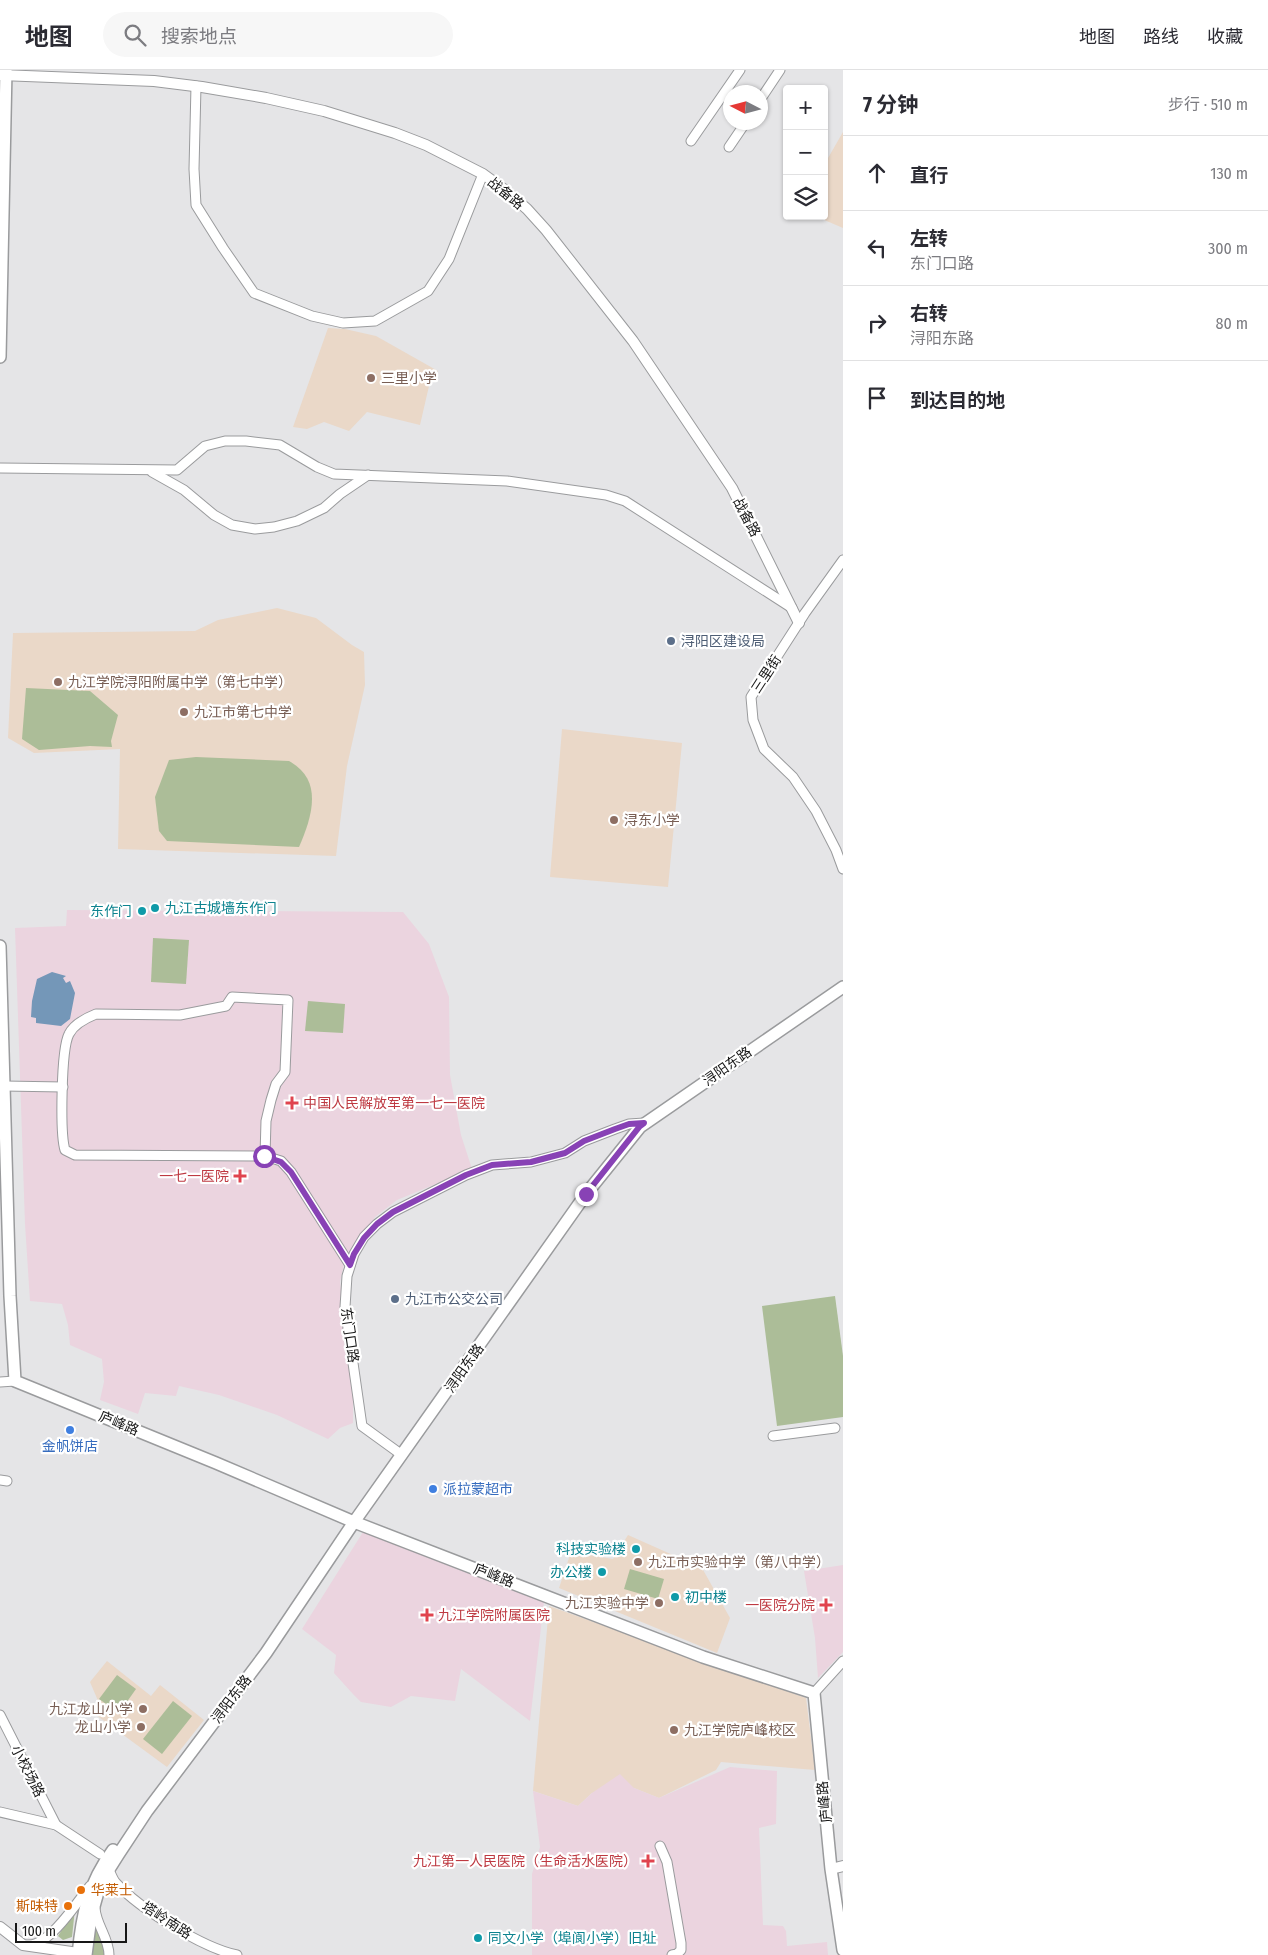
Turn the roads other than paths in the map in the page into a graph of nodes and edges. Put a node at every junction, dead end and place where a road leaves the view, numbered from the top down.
1 (740, 70) edge
2 (780, 70) edge
3 (4, 73) edge
4 (196, 86) junction
5 (768, 88) edge
6 (741, 130) edge
7 (691, 141) dead end
8 (729, 147) dead end
9 (483, 174) junction
10 (0, 357) edge
11 (0, 468) edge
12 (150, 470) junction
13 (368, 475) junction
14 (843, 560) edge
15 (792, 608) junction
16 (799, 622) junction
17 (843, 869) edge
18 (0, 946) edge
19 (843, 987) edge
20 (4, 1086) junction
21 (63, 1087) junction
22 (644, 1123) junction
23 (264, 1156) junction
24 (350, 1265) junction
25 (15, 1381) junction
26 (0, 1382) edge
27 (835, 1428) dead end
28 (773, 1436) dead end
29 (402, 1454) junction
30 (354, 1522) junction
31 (843, 1661) edge
32 (814, 1693) junction
33 (0, 1715) edge
34 (0, 1812) edge
35 (147, 1812) junction
36 (56, 1825) junction
37 (660, 1846) dead end
38 (100, 1854) dead end
39 (843, 1866) edge
40 (831, 1869) junction
41 (109, 1870) junction
42 (93, 1882) junction
43 (96, 1898) junction
44 (0, 1927) edge
45 (23, 1945) junction
46 (843, 1950) edge
47 (40, 1951) edge
48 (82, 1954) edge
49 (109, 1955) edge
50 (237, 1955) edge
51 (672, 1955) edge

1 - 7 street
2 - 5 street
3 - 4 street, 战备路
3 - 10 main road
4 - 9 street, 战备路
4 - 9 street
6 - 8 street
9 - 15 street, 战备路
11 - 12 street
12 - 13 street
12 - 13 street
13 - 15 street
14 - 16 street, 三里街
15 - 16 street, 战备路
16 - 17 street, 三里街
18 - 20 main road
19 - 22 main road, 浔阳东路
20 - 21 street
20 - 25 main road
21 - 23 street
21 - 23 street
22 - 24 street, 东门口路
22 - 29 main road, 浔阳东路
23 - 24 street
24 - 29 street, 东门口路
25 - 26 street
25 - 30 main road, 庐峰路
27 - 28 street
29 - 30 main road, 浔阳东路
30 - 32 main road, 庐峰路
30 - 35 main road, 浔阳东路
31 - 32 street
32 - 40 main road, 庐峰路
33 - 36 street, 小校场路
34 - 36 street
35 - 41 main road
35 - 42 main road
36 - 38 street
37 - 51 street
39 - 40 street
40 - 46 main road, 庐峰路
41 - 43 main road
41 - 50 street, 塔岭南路
42 - 45 street
42 - 48 main road
43 - 48 main road
43 - 49 street
44 - 45 street
45 - 47 street
47 - 48 street

